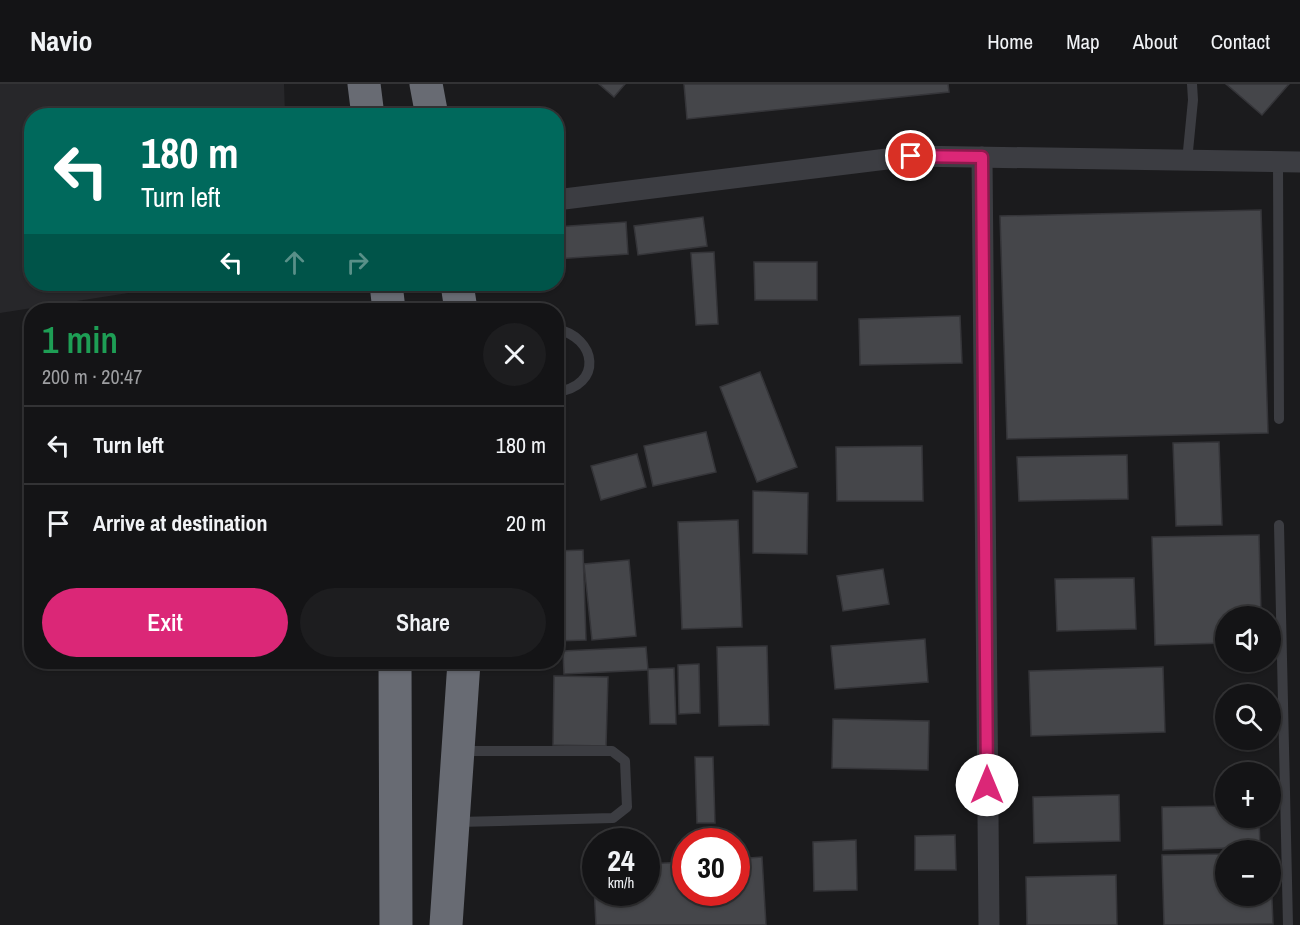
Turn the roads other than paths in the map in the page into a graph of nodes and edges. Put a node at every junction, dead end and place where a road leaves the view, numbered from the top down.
1 (364, 84) edge
2 (426, 84) edge
3 (1192, 84) edge
4 (367, 108) edge
5 (430, 108) edge
6 (982, 157) junction
7 (1187, 160) junction
8 (1278, 162) junction
9 (1300, 162) edge
10 (564, 199) edge
11 (564, 332) edge
12 (564, 391) edge
13 (1279, 419) dead end
14 (1279, 525) dead end
15 (395, 669) edge
16 (464, 669) edge
17 (458, 751) junction
18 (453, 822) junction
19 (396, 925) edge
20 (446, 925) edge
21 (988, 925) edge
22 (1288, 925) edge

1 - 4 highway
2 - 5 highway
3 - 7 lane
6 - 7 street
6 - 10 street
6 - 21 street
7 - 8 street
8 - 9 street
8 - 13 lane
11 - 12 lane
14 - 22 lane
15 - 19 highway
16 - 17 highway
17 - 18 highway
17 - 18 lane
18 - 20 highway

